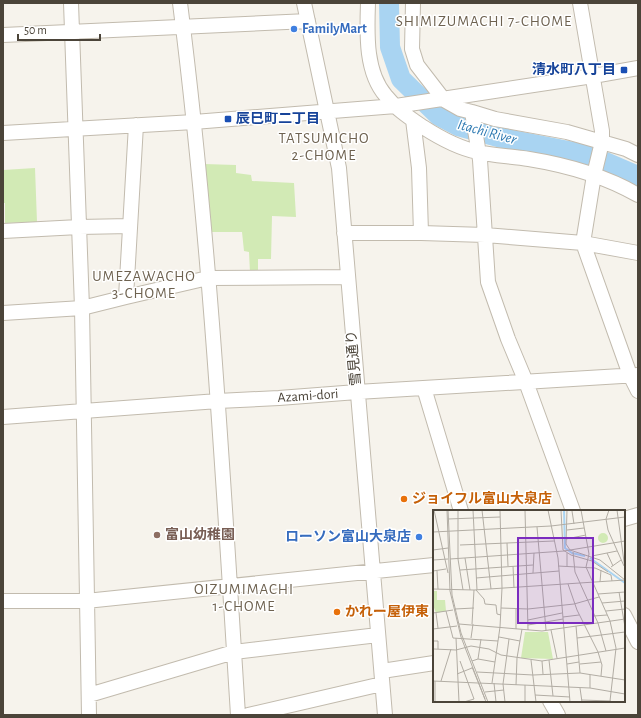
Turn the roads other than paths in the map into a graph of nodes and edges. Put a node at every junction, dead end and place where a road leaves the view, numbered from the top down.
1 (72, 3) edge
2 (180, 3) edge
3 (304, 3) edge
4 (368, 3) edge
5 (580, 3) edge
6 (416, 4) edge
7 (308, 21) junction
8 (183, 27) junction
9 (72, 32) junction
10 (3, 35) edge
11 (638, 68) edge
12 (593, 76) junction
13 (444, 100) junction
14 (396, 106) junction
15 (326, 113) junction
16 (472, 114) junction
17 (413, 120) junction
18 (194, 122) junction
19 (136, 125) junction
20 (75, 129) junction
21 (3, 133) edge
22 (602, 145) junction
23 (634, 151) edge
24 (478, 152) junction
25 (594, 175) junction
26 (638, 195) edge
27 (130, 226) junction
28 (79, 227) junction
29 (3, 231) edge
30 (344, 233) junction
31 (421, 233) junction
32 (485, 235) junction
33 (583, 243) junction
34 (638, 253) edge
35 (347, 277) junction
36 (208, 278) junction
37 (126, 297) junction
38 (82, 308) junction
39 (3, 313) edge
40 (634, 375) edge
41 (526, 382) junction
42 (424, 388) junction
43 (638, 391) edge
44 (357, 392) junction
45 (218, 401) junction
46 (84, 412) junction
47 (3, 416) edge
48 (461, 510) edge
49 (573, 510) edge
50 (638, 515) edge
51 (625, 519) edge
52 (433, 565) edge
53 (373, 571) junction
54 (230, 586) junction
55 (3, 601) edge
56 (86, 601) junction
57 (625, 617) edge
58 (378, 635) junction
59 (638, 642) edge
60 (234, 652) junction
61 (433, 663) edge
62 (382, 678) junction
63 (89, 695) junction
64 (551, 702) edge
65 (89, 715) edge
66 (238, 715) edge
67 (248, 715) edge
68 (385, 715) edge
69 (558, 715) edge

1 - 9 street
2 - 8 street
3 - 7 street, 雪見通り
4 - 14 street
5 - 12 street
6 - 13 street
7 - 8 street
7 - 15 street, 雪見通り
8 - 9 street
8 - 18 street
9 - 10 street
9 - 20 street
11 - 12 street
12 - 13 street
12 - 22 street
13 - 14 street
13 - 16 street
14 - 15 street
14 - 17 street
15 - 18 street
15 - 30 street, 雪見通り
16 - 22 street
16 - 24 street
17 - 24 street
17 - 31 street
18 - 19 street
18 - 36 street
19 - 20 street
19 - 27 street
20 - 21 street
20 - 28 street
22 - 23 street
22 - 25 street
24 - 25 street
24 - 32 street
25 - 26 street
25 - 33 street
27 - 28 street
27 - 37 street
28 - 29 street
28 - 38 street
30 - 31 street
30 - 35 street, 雪見通り
31 - 32 street
32 - 33 street
32 - 41 street
33 - 34 street
33 - 40 street
35 - 36 street
35 - 44 street, 雪見通り
36 - 37 street
36 - 45 street
37 - 38 street
38 - 39 street
38 - 46 street
40 - 41 street, Azami-dori
40 - 43 street
41 - 42 street, Azami-dori
41 - 49 street
42 - 44 street, Azami-dori
42 - 48 street
44 - 45 street, Azami-dori
44 - 53 street, 雪見通り
45 - 46 street, Azami-dori
45 - 54 street
46 - 47 street, Azami-dori
46 - 56 street
50 - 51 street
52 - 53 street
53 - 54 street
53 - 58 street, 雪見通り
54 - 56 street
54 - 60 street
55 - 56 street
56 - 63 street
57 - 59 street
58 - 60 street
58 - 62 street, 雪見通り
60 - 63 street
60 - 66 street
61 - 62 street
62 - 67 street
62 - 68 street, 雪見通り
63 - 65 street
64 - 69 street

